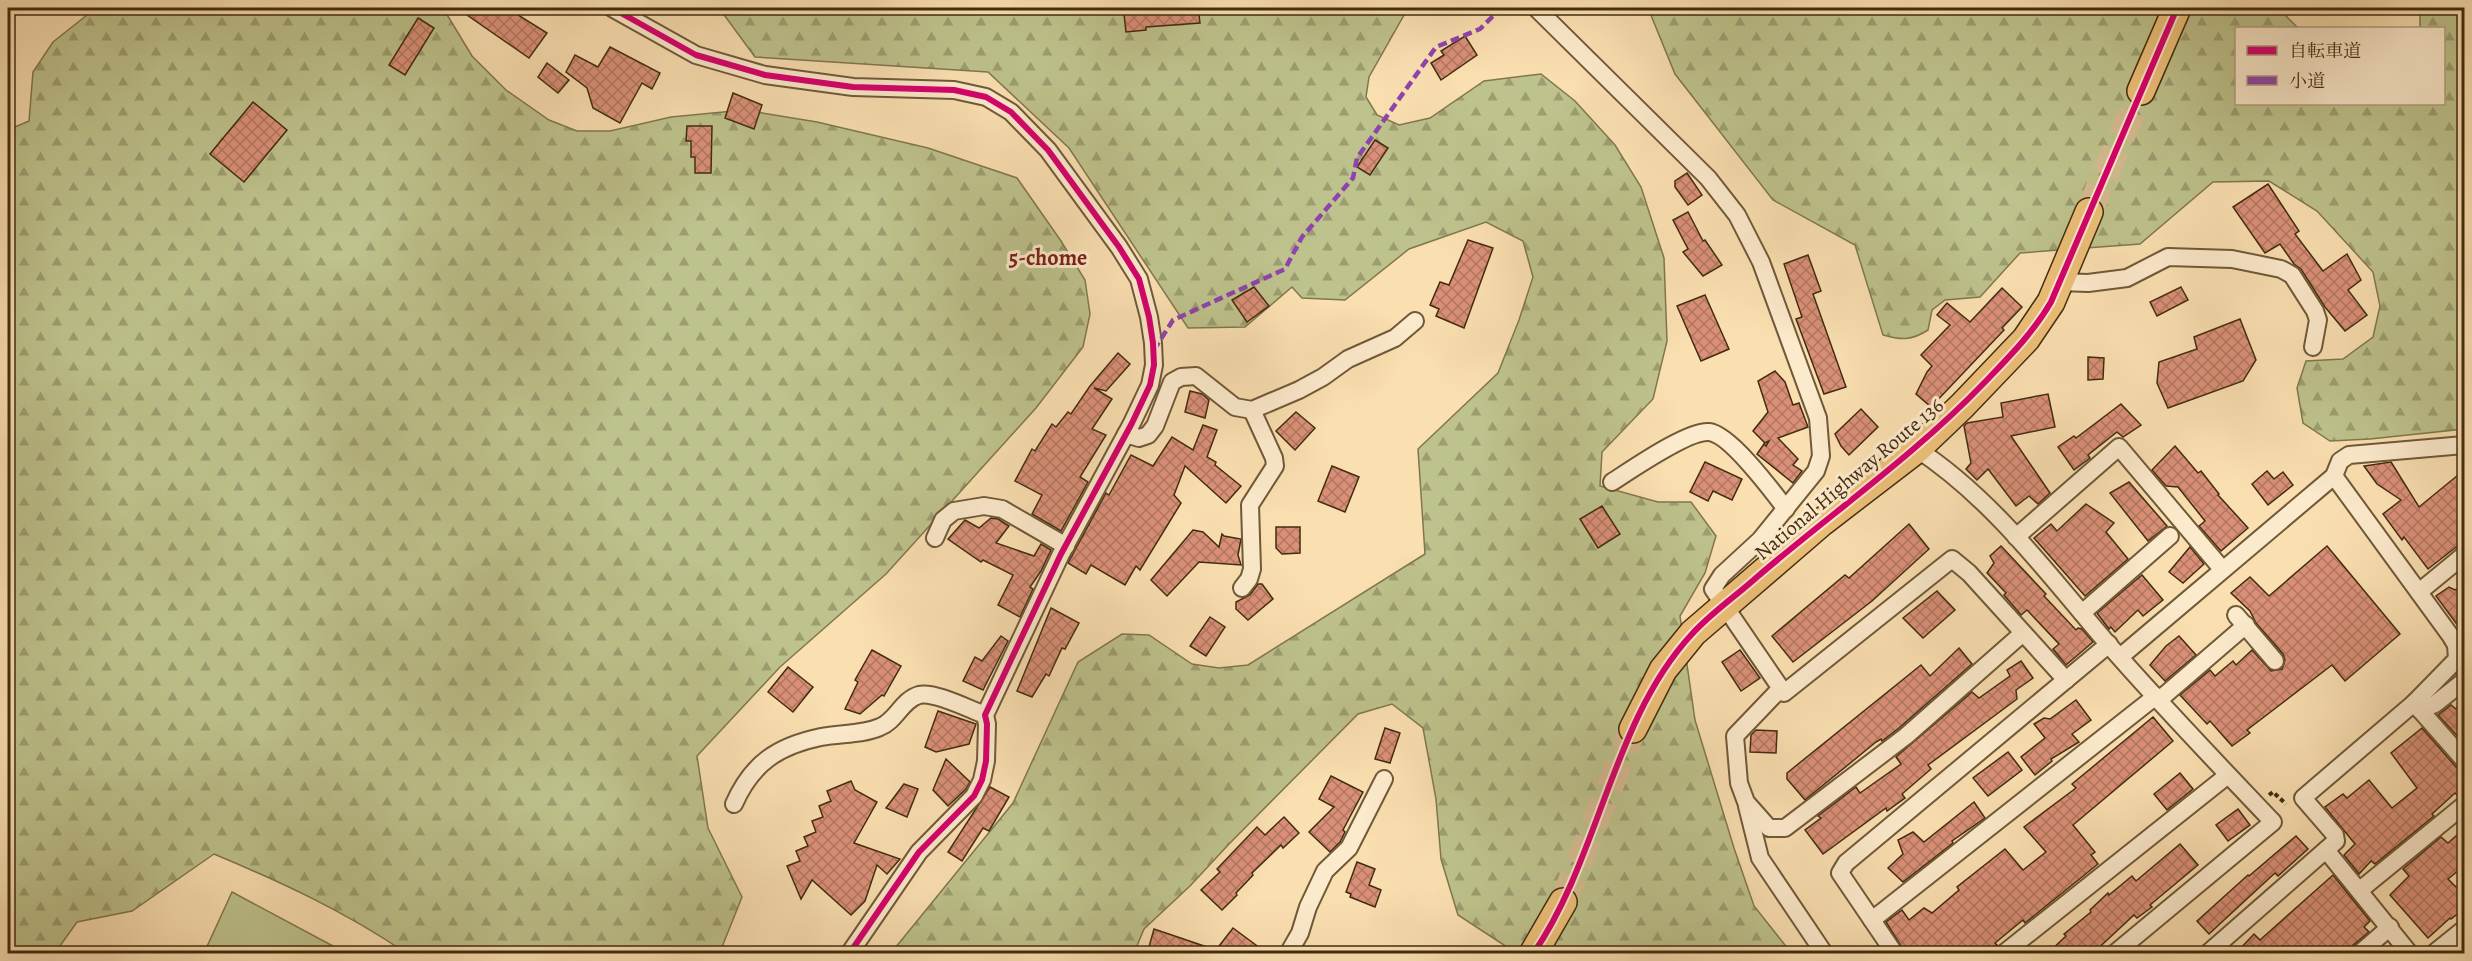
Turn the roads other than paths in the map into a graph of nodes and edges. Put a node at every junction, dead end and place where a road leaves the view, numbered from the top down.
1 (612, 8) edge
2 (1536, 8) edge
3 (2177, 8) edge
4 (2141, 91) tunnel mouth
5 (2089, 212) tunnel mouth
6 (2060, 282) junction
7 (1415, 321) dead end
8 (2313, 347) dead end
9 (1252, 410) junction
10 (1126, 434) junction
11 (2464, 445) edge
12 (1917, 449) junction
13 (2334, 477) junction
14 (1612, 482) dead end
15 (1786, 509) junction
16 (2170, 536) dead end
17 (2016, 537) junction
18 (935, 538) dead end
19 (1065, 546) junction
20 (2464, 555) edge
21 (2222, 569) junction
22 (1242, 588) dead end
23 (2419, 592) junction
24 (1725, 605) junction
25 (2082, 613) junction
26 (2023, 633) junction
27 (2114, 650) junction
28 (2275, 661) dead end
29 (2066, 680) junction
30 (2464, 681) edge
31 (1781, 688) junction
32 (2157, 698) junction
33 (2417, 706) junction
34 (985, 715) junction
35 (1634, 729) tunnel mouth
36 (2464, 760) edge
37 (2228, 775) junction
38 (1384, 779) dead end
39 (1746, 802) junction
40 (734, 804) dead end
41 (2464, 805) edge
42 (2326, 850) junction
43 (2360, 890) junction
44 (1563, 902) tunnel mouth
45 (1872, 920) junction
46 (2390, 927) junction
47 (2464, 929) edge
48 (1824, 953) edge
49 (849, 954) edge
50 (1288, 954) edge
51 (1533, 954) edge
52 (1895, 954) edge
53 (2003, 954) edge
54 (2114, 954) edge
55 (2207, 954) edge
56 (2360, 954) edge
57 (2410, 954) edge
58 (2433, 954) edge

1 - 10 street
2 - 15 street
3 - 4 highway
5 - 6 highway, National Highway Route 136
6 - 8 street
6 - 12 highway, National Highway Route 136
7 - 9 street
9 - 10 street
9 - 22 street
10 - 19 street
11 - 13 street
12 - 17 street
12 - 24 highway, National Highway Route 136
13 - 21 street
13 - 23 street
14 - 15 street
15 - 24 street
16 - 25 street
17 - 21 street
17 - 25 street
18 - 19 street
19 - 34 street
20 - 23 street
21 - 27 street
23 - 33 street
24 - 31 street
24 - 35 highway, National Highway Route 136
25 - 27 street
26 - 29 street
26 - 31 street
26 - 39 street
27 - 29 street
27 - 32 street
28 - 32 street
29 - 45 street
30 - 33 street
31 - 39 street
32 - 37 street
32 - 45 street
33 - 36 street
33 - 42 street
34 - 40 street
34 - 49 street
37 - 53 street
37 - 54 street
38 - 50 street
39 - 48 street
41 - 43 street
42 - 43 street
42 - 55 street
43 - 46 street
44 - 51 highway
45 - 52 street
46 - 56 street
46 - 57 street
47 - 58 street

